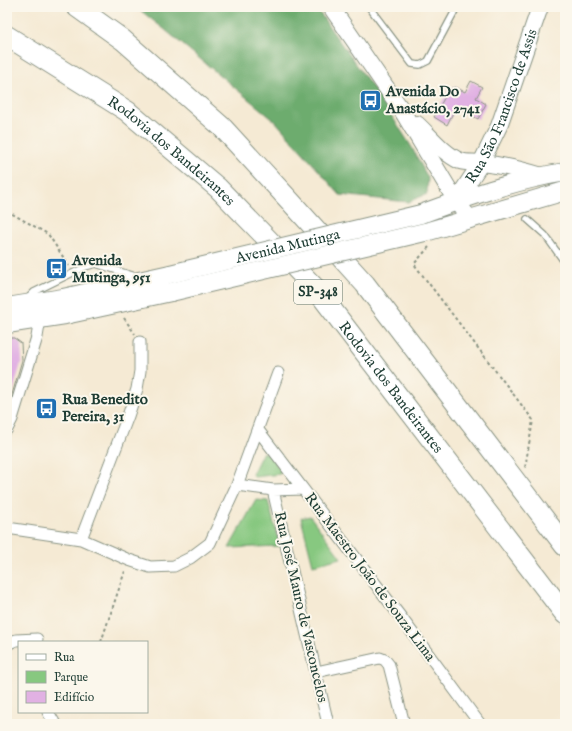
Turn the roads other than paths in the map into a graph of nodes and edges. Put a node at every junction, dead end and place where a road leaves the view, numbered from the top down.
1 (77, 7) edge
2 (331, 7) edge
3 (369, 7) edge
4 (457, 7) edge
5 (540, 7) edge
6 (7, 36) edge
7 (401, 108) junction
8 (481, 163) junction
9 (565, 172) edge
10 (542, 176) junction
11 (565, 191) edge
12 (456, 201) junction
13 (506, 208) junction
14 (470, 219) junction
15 (527, 219) dead end
16 (565, 263) edge
17 (147, 279) junction
18 (14, 306) edge
19 (41, 311) junction
20 (7, 324) edge
21 (140, 342) road end
22 (278, 373) dead end
23 (7, 430) edge
24 (258, 430) junction
25 (237, 485) junction
26 (303, 489) junction
27 (273, 490) junction
28 (7, 528) edge
29 (81, 539) junction
30 (565, 546) edge
31 (565, 614) edge
32 (36, 641) edge
33 (7, 644) edge
34 (316, 672) junction
35 (49, 713) edge
36 (55, 724) edge
37 (328, 724) edge
38 (404, 724) edge
39 (480, 724) edge

1 - 30 highway, SP-348
2 - 7 main road
3 - 4 lane
5 - 8 main road, Rua São Francisco de Assis
6 - 31 highway, Rodovia dos Bandeirantes / SP-348
7 - 8 main road
7 - 12 main road
8 - 10 main road
8 - 12 main road, Rua São Francisco de Assis
9 - 10 main road, Avenida Mutinga
10 - 12 main road, Avenida Mutinga
10 - 13 main road
11 - 13 main road, Avenida Mutinga
12 - 14 main road
12 - 17 main road, Avenida Mutinga, bridge
13 - 14 main road, Avenida Mutinga
14 - 19 main road, Avenida Mutinga, bridge
15 - 16 lane
17 - 18 lane
17 - 19 main road, Avenida Mutinga
18 - 19 main road, Avenida Mutinga
19 - 20 main road, Avenida Mutinga
19 - 23 street
21 - 29 street
22 - 24 street
24 - 25 street
24 - 26 street, Rua Maestro João de Souza Lima
25 - 27 street
25 - 29 street
26 - 27 street
26 - 39 street, Rua Maestro João de Souza Lima
27 - 34 street, Rua José Mauro de Vasconcelos
28 - 29 street
32 - 33 street
34 - 37 street, Rua José Mauro de Vasconcelos
34 - 38 street
35 - 36 street

